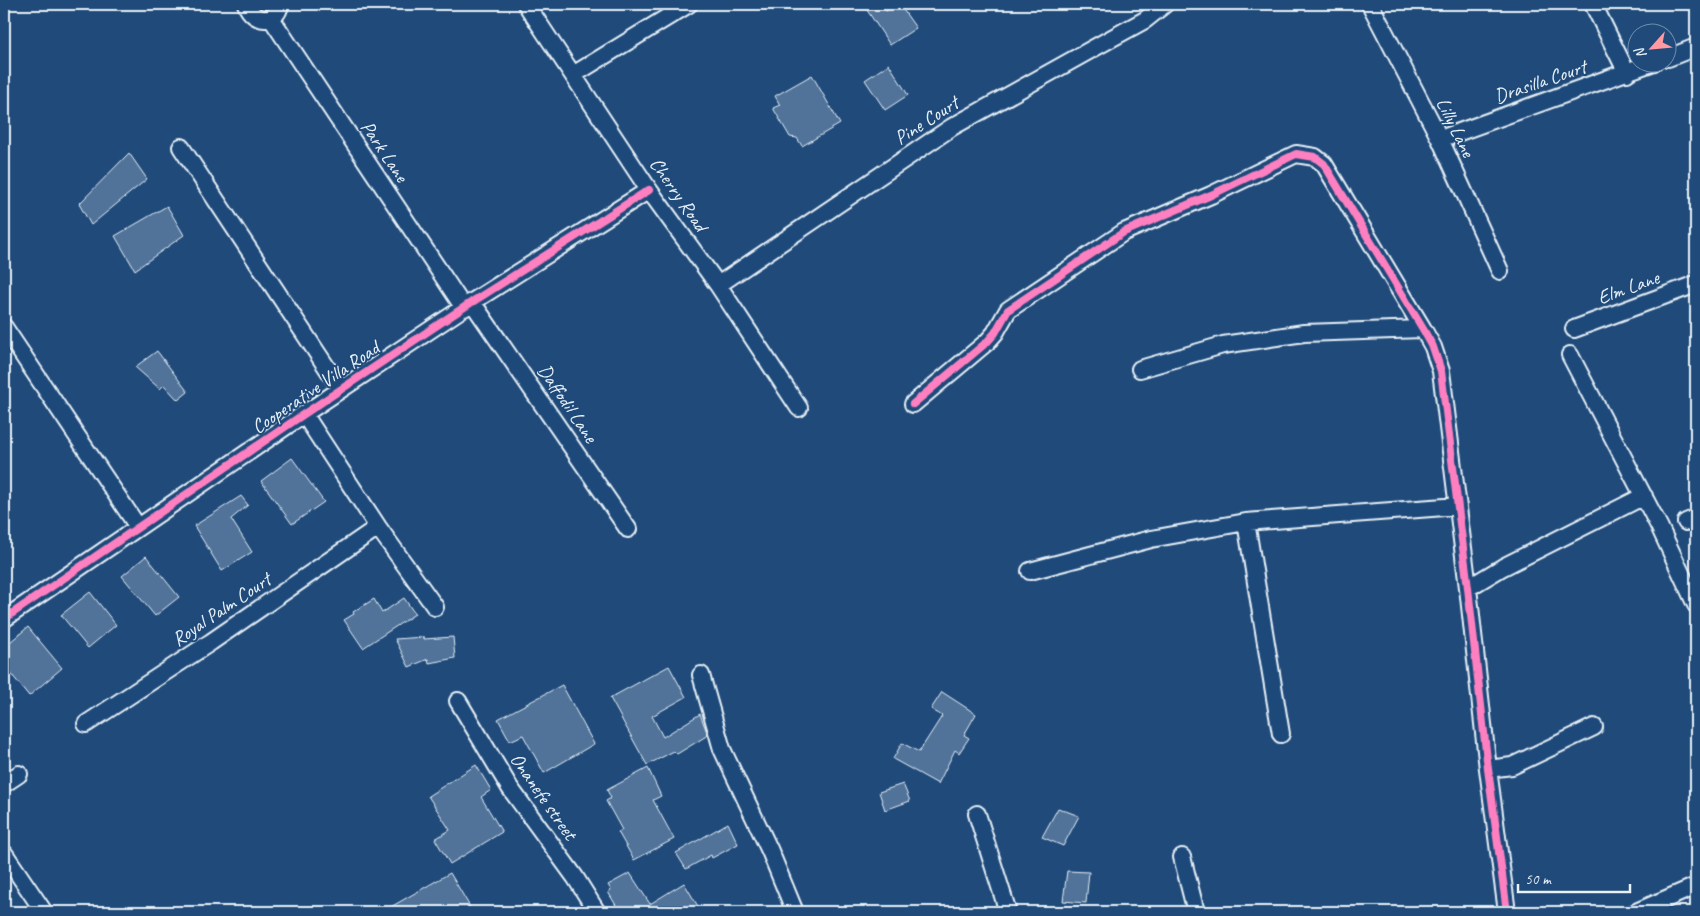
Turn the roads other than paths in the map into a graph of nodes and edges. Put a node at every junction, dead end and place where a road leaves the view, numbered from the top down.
1 (246, 4) edge
2 (526, 4) edge
3 (689, 4) edge
4 (1165, 4) edge
5 (1370, 4) edge
6 (1593, 4) edge
7 (275, 11) edge
8 (1696, 47) edge
9 (1678, 54) edge
10 (1627, 73) joint
11 (573, 75) junction
12 (1440, 139) junction
13 (181, 147) dead end
14 (649, 190) junction
15 (1500, 271) dead end
16 (1696, 284) edge
17 (718, 285) junction
18 (468, 305) junction
19 (4, 327) edge
20 (1423, 329) junction
21 (1574, 329) dead end
22 (1570, 355) dead end
23 (1140, 370) dead end
24 (341, 389) junction
25 (913, 404) dead end
26 (799, 408) dead end
27 (304, 414) junction
28 (1644, 496) junction
29 (1458, 506) junction
30 (1246, 522) junction
31 (138, 527) junction
32 (378, 527) junction
33 (628, 528) dead end
34 (1030, 570) dead end
35 (1468, 588) junction
36 (1696, 605) edge
37 (435, 607) dead end
38 (4, 619) edge
39 (701, 675) dead end
40 (458, 701) dead end
41 (86, 724) dead end
42 (1594, 727) dead end
43 (1280, 734) dead end
44 (1488, 769) junction
45 (19, 774) dead end
46 (4, 784) edge
47 (977, 814) dead end
48 (4, 853) edge
49 (1182, 857) dead end
50 (1696, 886) edge
51 (1661, 907) edge
52 (44, 912) edge
53 (597, 912) edge
54 (795, 912) edge
55 (1008, 912) edge
56 (1196, 912) edge
57 (1507, 912) edge
58 (1636, 912) edge

1 - 7 street
2 - 11 street, Cherry Road
3 - 11 street
4 - 17 street, Pine Court
5 - 12 street, Lilly Lane
6 - 10 street
7 - 18 street, Park Lane
8 - 9 street
10 - 12 street, Drasilla Court
11 - 14 street, Cherry Road
12 - 15 street, Lilly Lane
13 - 24 street
14 - 17 street, Cherry Road
14 - 18 street, Cooperative Villa Road
16 - 21 street, Elm Lane
17 - 26 street, Cherry Road
18 - 24 street, Cooperative Villa Road
18 - 33 street, Daffodil Lane
19 - 31 street
20 - 23 street
20 - 25 street
20 - 29 street
22 - 28 street
24 - 27 street, Cooperative Villa Road
27 - 31 street, Cooperative Villa Road
27 - 32 street
28 - 35 street
28 - 36 street
29 - 30 street
29 - 35 street
30 - 34 street
30 - 43 street
31 - 38 street, Cooperative Villa Road
32 - 37 street
32 - 41 street, Royal Palm Court
35 - 44 street
39 - 54 street
40 - 53 street, Onanefe street
42 - 44 street
44 - 57 street
45 - 46 street
47 - 55 street
48 - 52 street
49 - 56 street
50 - 51 street
51 - 58 street

